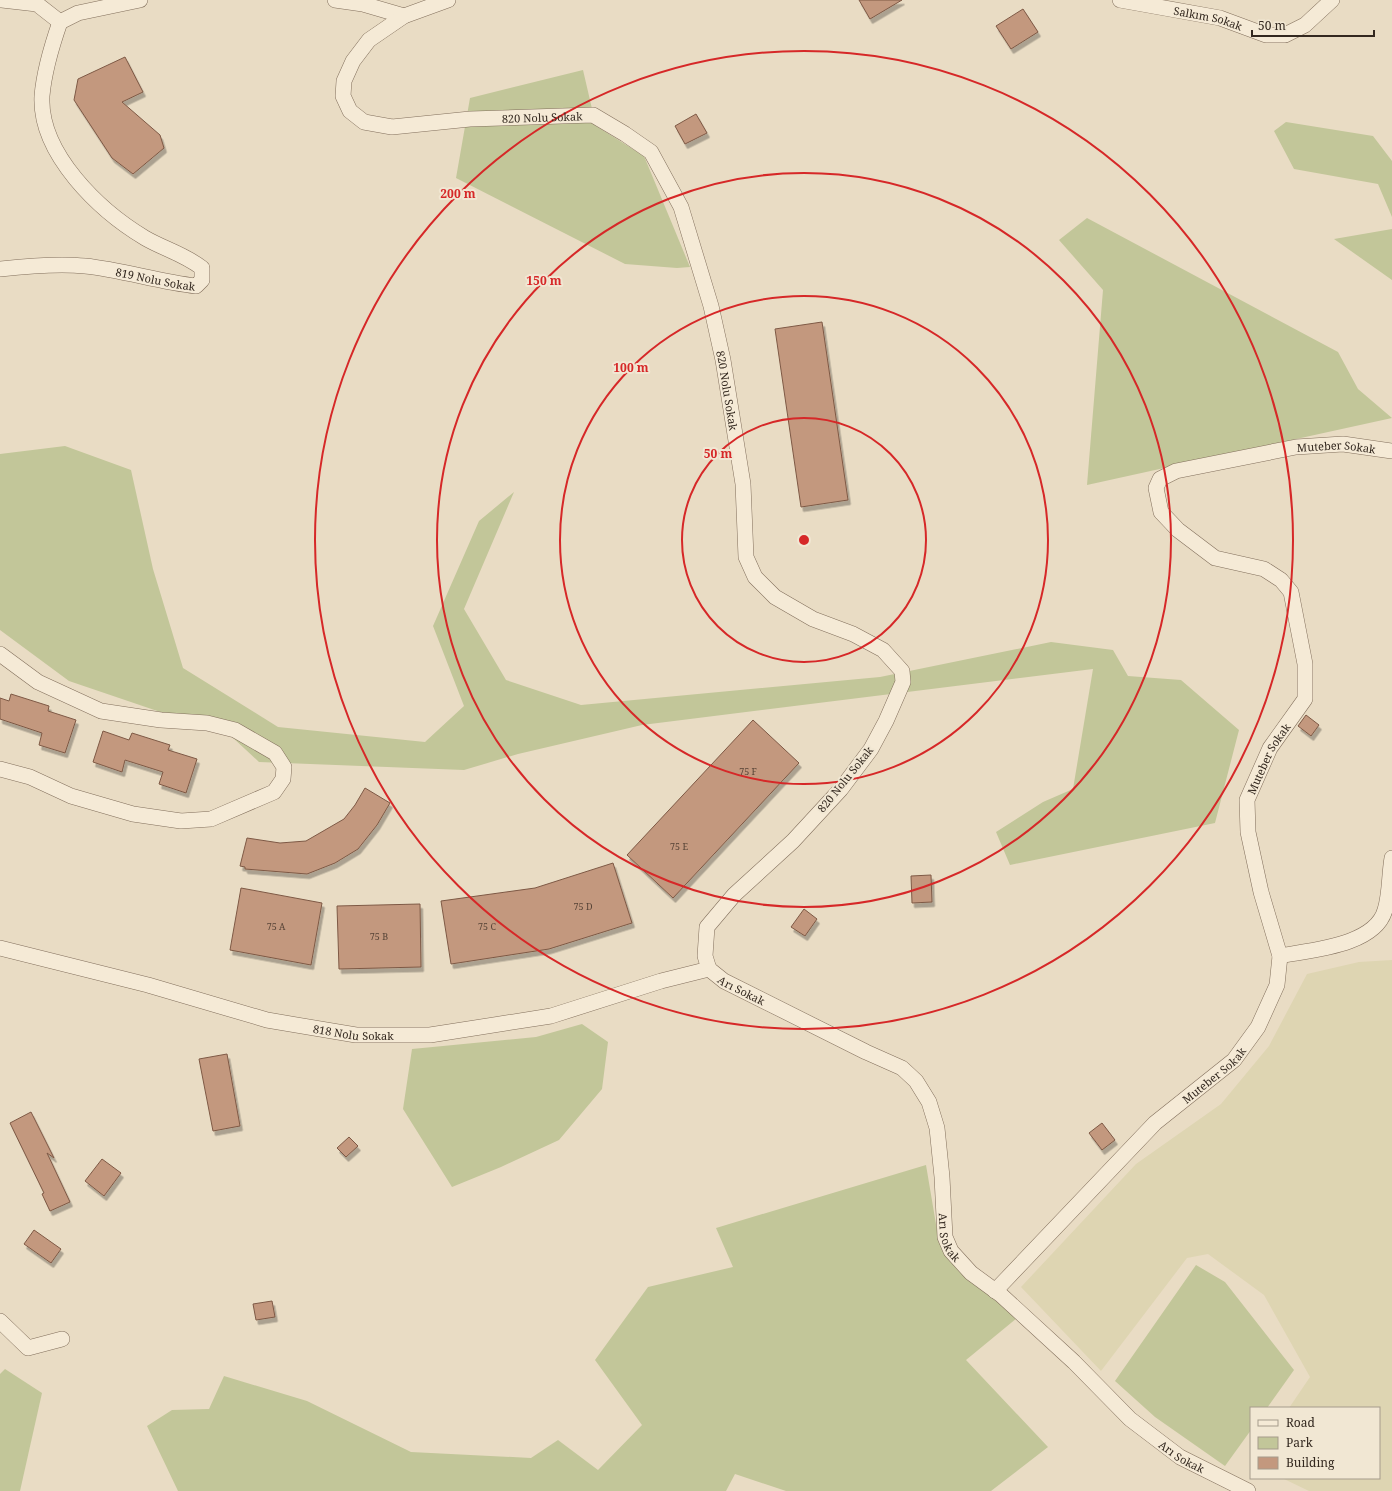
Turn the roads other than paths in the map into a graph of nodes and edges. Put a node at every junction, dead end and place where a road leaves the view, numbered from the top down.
1 (2, 0) edge
2 (140, 0) edge
3 (335, 0) edge
4 (448, 0) edge
5 (1120, 0) edge
6 (1332, 0) edge
7 (404, 16) junction
8 (60, 22) junction
9 (0, 269) edge
10 (1392, 451) edge
11 (0, 654) edge
12 (0, 769) edge
13 (1392, 858) edge
14 (0, 948) edge
15 (1280, 956) junction
16 (709, 969) junction
17 (995, 1291) junction
18 (0, 1321) edge
19 (62, 1339) dead end
20 (1248, 1491) edge

1 - 8 street
2 - 8 street
3 - 7 street
4 - 7 street, 820 Nolu Sokak
5 - 6 street, Salkım Sokak
7 - 16 street, 820 Nolu Sokak
8 - 9 street, 819 Nolu Sokak
10 - 15 street, Muteber Sokak
11 - 12 street
13 - 15 street
14 - 16 street, 818 Nolu Sokak
15 - 17 street, Muteber Sokak
16 - 17 street, Arı Sokak
17 - 20 street, Arı Sokak
18 - 19 street

